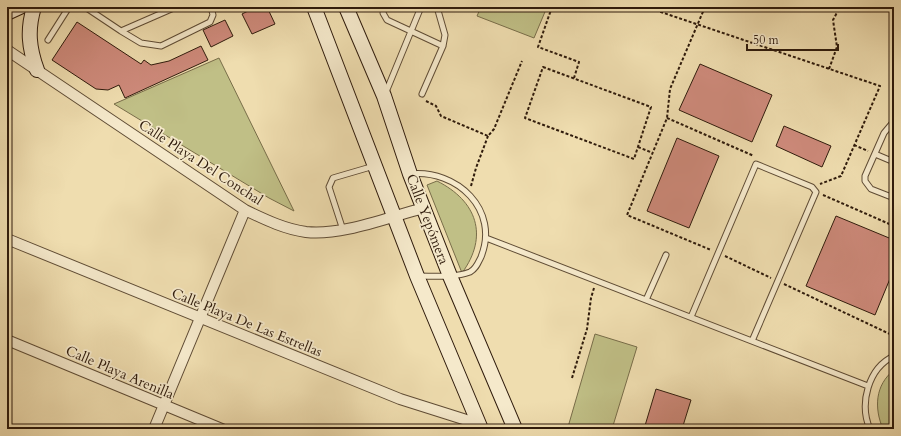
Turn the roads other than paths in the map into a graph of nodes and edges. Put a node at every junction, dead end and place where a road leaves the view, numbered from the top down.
1 (20, 7) edge
2 (34, 7) edge
3 (69, 7) edge
4 (85, 7) edge
5 (175, 7) edge
6 (211, 7) edge
7 (314, 7) edge
8 (346, 7) edge
9 (384, 7) edge
10 (421, 7) edge
11 (437, 7) edge
12 (7, 13) edge
13 (121, 31) junction
14 (410, 32) junction
15 (48, 40) dead end
16 (442, 46) junction
17 (7, 50) edge
18 (37, 70) junction
19 (422, 94) road end
20 (384, 96) junction
21 (894, 121) edge
22 (875, 154) junction
23 (894, 162) edge
24 (375, 165) junction
25 (410, 174) junction
26 (894, 198) edge
27 (424, 208) junction
28 (245, 210) junction
29 (394, 216) junction
30 (343, 230) junction
31 (486, 238) junction
32 (7, 239) edge
33 (666, 255) dead end
34 (417, 276) junction
35 (450, 276) junction
36 (646, 300) junction
37 (690, 317) junction
38 (200, 319) junction
39 (7, 340) edge
40 (752, 341) junction
41 (894, 356) edge
42 (868, 386) junction
43 (163, 405) junction
44 (480, 426) edge
45 (154, 429) edge
46 (222, 429) edge
47 (515, 429) edge
48 (870, 429) edge

1 - 12 main road
2 - 18 main road
3 - 15 lane
4 - 13 lane
5 - 13 lane
6 - 13 lane
7 - 24 main road
8 - 20 main road, Calle Yepómera
9 - 14 lane
10 - 14 lane
11 - 16 lane
14 - 16 lane
14 - 20 lane
16 - 19 lane
17 - 18 street, Calle Playa Del Conchal
18 - 28 street, Calle Playa Del Conchal
20 - 25 main road, Calle Yepómera
21 - 22 lane
22 - 23 lane
22 - 26 lane
24 - 29 main road
24 - 30 lane
25 - 27 main road, Calle Yepómera
25 - 31 lane
27 - 29 street, Calle Playa Del Conchal
27 - 35 main road, Calle Yepómera
28 - 30 street, Calle Playa Del Conchal
28 - 38 street
29 - 30 street, Calle Playa Del Conchal
29 - 34 main road
31 - 35 lane
31 - 36 lane
32 - 38 street, Calle Playa De Las Estrellas
33 - 36 lane
34 - 35 lane
34 - 44 main road
35 - 47 main road, Calle Yepómera
36 - 37 lane
37 - 40 lane
37 - 40 lane
38 - 43 street
38 - 44 street, Calle Playa De Las Estrellas
39 - 43 street, Calle Playa Arenilla
40 - 42 lane
41 - 42 lane
42 - 48 lane
43 - 45 street
43 - 46 street, Calle Playa Arenilla

